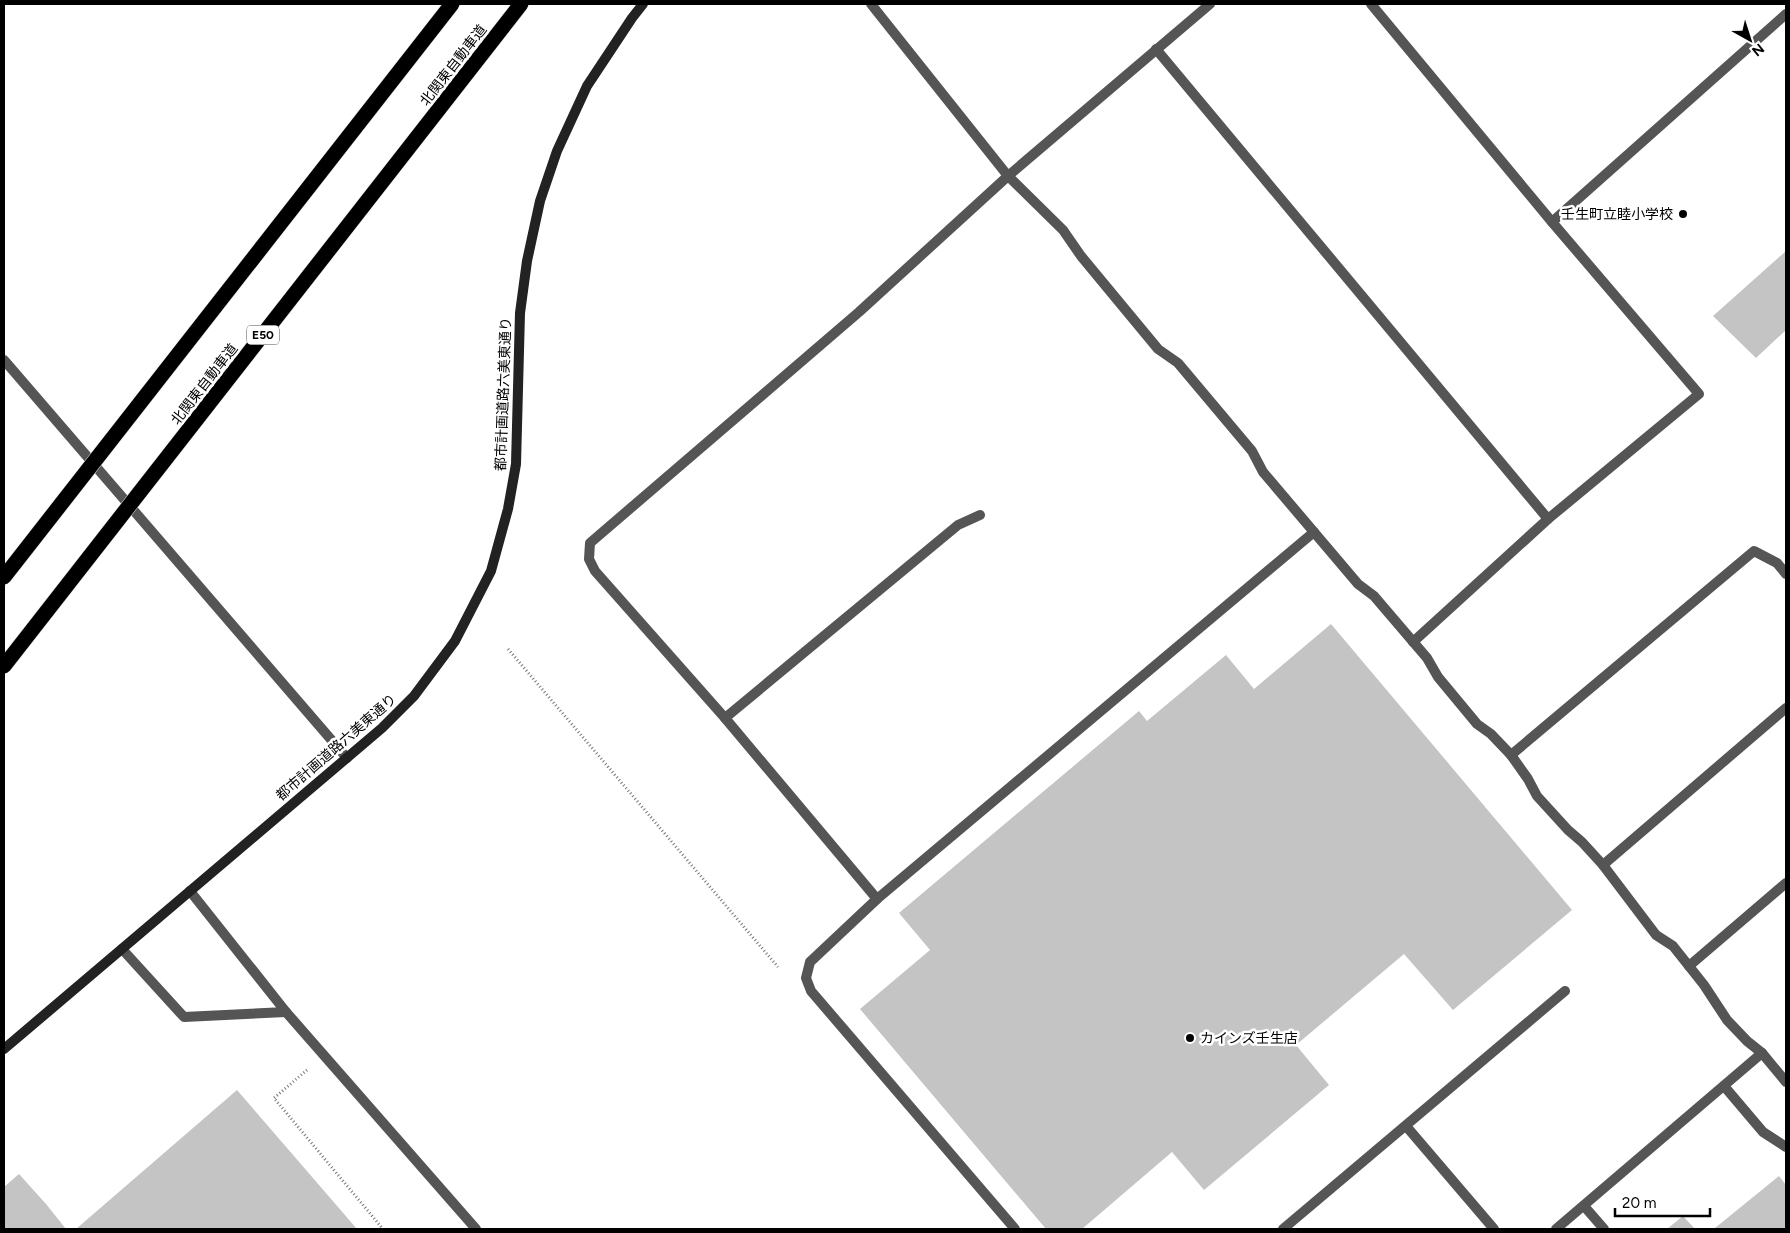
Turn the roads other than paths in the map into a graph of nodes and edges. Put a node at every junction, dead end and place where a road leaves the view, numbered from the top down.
1 (452, 4) edge
2 (521, 4) edge
3 (643, 4) edge
4 (870, 4) edge
5 (1210, 4) edge
6 (1371, 4) edge
7 (1786, 14) edge
8 (1156, 49) junction
9 (1008, 176) junction
10 (1552, 222) junction
11 (4, 360) edge
12 (980, 515) dead end
13 (1548, 519) junction
14 (1314, 532) junction
15 (1786, 574) edge
16 (4, 577) edge
17 (1413, 642) junction
18 (4, 666) edge
19 (1786, 708) edge
20 (725, 718) junction
21 (1511, 755) junction
22 (347, 758) junction
23 (1603, 865) junction
24 (1786, 883) edge
25 (190, 891) junction
26 (877, 899) junction
27 (122, 949) junction
28 (1689, 966) junction
29 (1565, 991) dead end
30 (286, 1012) junction
31 (4, 1049) edge
32 (1762, 1053) junction
33 (1782, 1069) edge
34 (1786, 1082) edge
35 (1724, 1086) junction
36 (1406, 1126) junction
37 (1786, 1147) edge
38 (1584, 1206) junction
39 (476, 1229) edge
40 (1015, 1229) edge
41 (1283, 1229) edge
42 (1494, 1229) edge
43 (1556, 1229) edge
44 (1604, 1229) edge

1 - 16 highway, bridge
2 - 18 highway, 北関東自動車道 / E50, bridge
3 - 22 street, 都市計画道路六美東通り
4 - 9 street
5 - 8 street
6 - 10 street
7 - 10 street
8 - 9 street
8 - 13 street
9 - 14 street
9 - 20 street
10 - 13 street
11 - 22 street
12 - 20 street
13 - 17 street
14 - 17 street
14 - 26 street
15 - 21 street
17 - 21 street
19 - 23 street
20 - 26 street
21 - 23 street
22 - 25 street, 都市計画道路六美東通り
23 - 28 street
24 - 28 street
25 - 27 street, 都市計画道路六美東通り
25 - 30 street
26 - 40 street
27 - 30 street
27 - 31 street, 都市計画道路六美東通り
28 - 32 street
29 - 36 street
30 - 39 street
32 - 33 street
32 - 35 street
33 - 34 street
35 - 37 street
35 - 38 street
36 - 41 street
36 - 42 street
38 - 43 street
38 - 44 street

